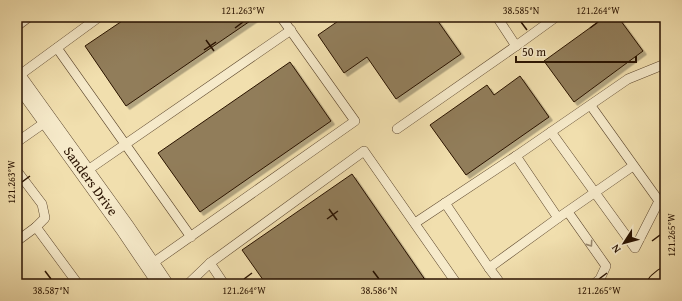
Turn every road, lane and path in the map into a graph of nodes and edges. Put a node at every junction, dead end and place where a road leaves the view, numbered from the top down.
1 (29, 17) edge
2 (99, 17) edge
3 (281, 17) edge
4 (497, 17) edge
5 (556, 17) edge
6 (17, 26) edge
7 (290, 30) junction
8 (516, 46) junction
9 (57, 48) junction
10 (665, 64) edge
11 (17, 78) edge
12 (591, 106) junction
13 (47, 121) junction
14 (397, 129) dead end
15 (551, 132) junction
16 (17, 142) edge
17 (126, 144) junction
18 (516, 156) junction
19 (633, 166) junction
20 (17, 171) edge
21 (85, 172) junction
22 (594, 192) junction
23 (445, 203) junction
24 (568, 212) junction
25 (558, 218) junction
26 (415, 223) junction
27 (36, 227) junction
28 (191, 237) junction
29 (17, 241) edge
30 (210, 263) junction
31 (150, 265) junction
32 (489, 268) junction
33 (665, 279) edge
34 (498, 280) dead end
35 (78, 284) edge
36 (163, 284) edge
37 (188, 284) edge
38 (224, 284) edge
39 (457, 284) edge
40 (594, 284) edge
41 (659, 284) edge

1 - 6 lane
2 - 9 lane
3 - 7 lane
4 - 8 lane
5 - 8 lane
7 - 17 lane
7 - 28 lane
8 - 14 lane
9 - 11 lane
9 - 17 lane
10 - 12 lane
11 - 13 street, Sanders Drive
12 - 15 lane
12 - 19 lane
13 - 16 lane
13 - 21 street, Sanders Drive
15 - 18 lane
15 - 22 lane
17 - 21 lane
17 - 28 lane
18 - 23 lane
18 - 25 lane
19 - 22 lane
19 - 22 lane
20 - 27 lane
21 - 31 street, Sanders Drive
22 - 24 lane
23 - 26 lane
23 - 32 lane
24 - 25 lane
24 -> 40 lane
25 - 32 lane
26 - 30 lane
26 - 39 lane
27 - 29 lane
27 - 35 lane
28 - 31 lane
30 - 37 lane
30 - 38 lane
31 - 36 street, Sanders Drive
32 - 34 lane
33 - 41 main road

